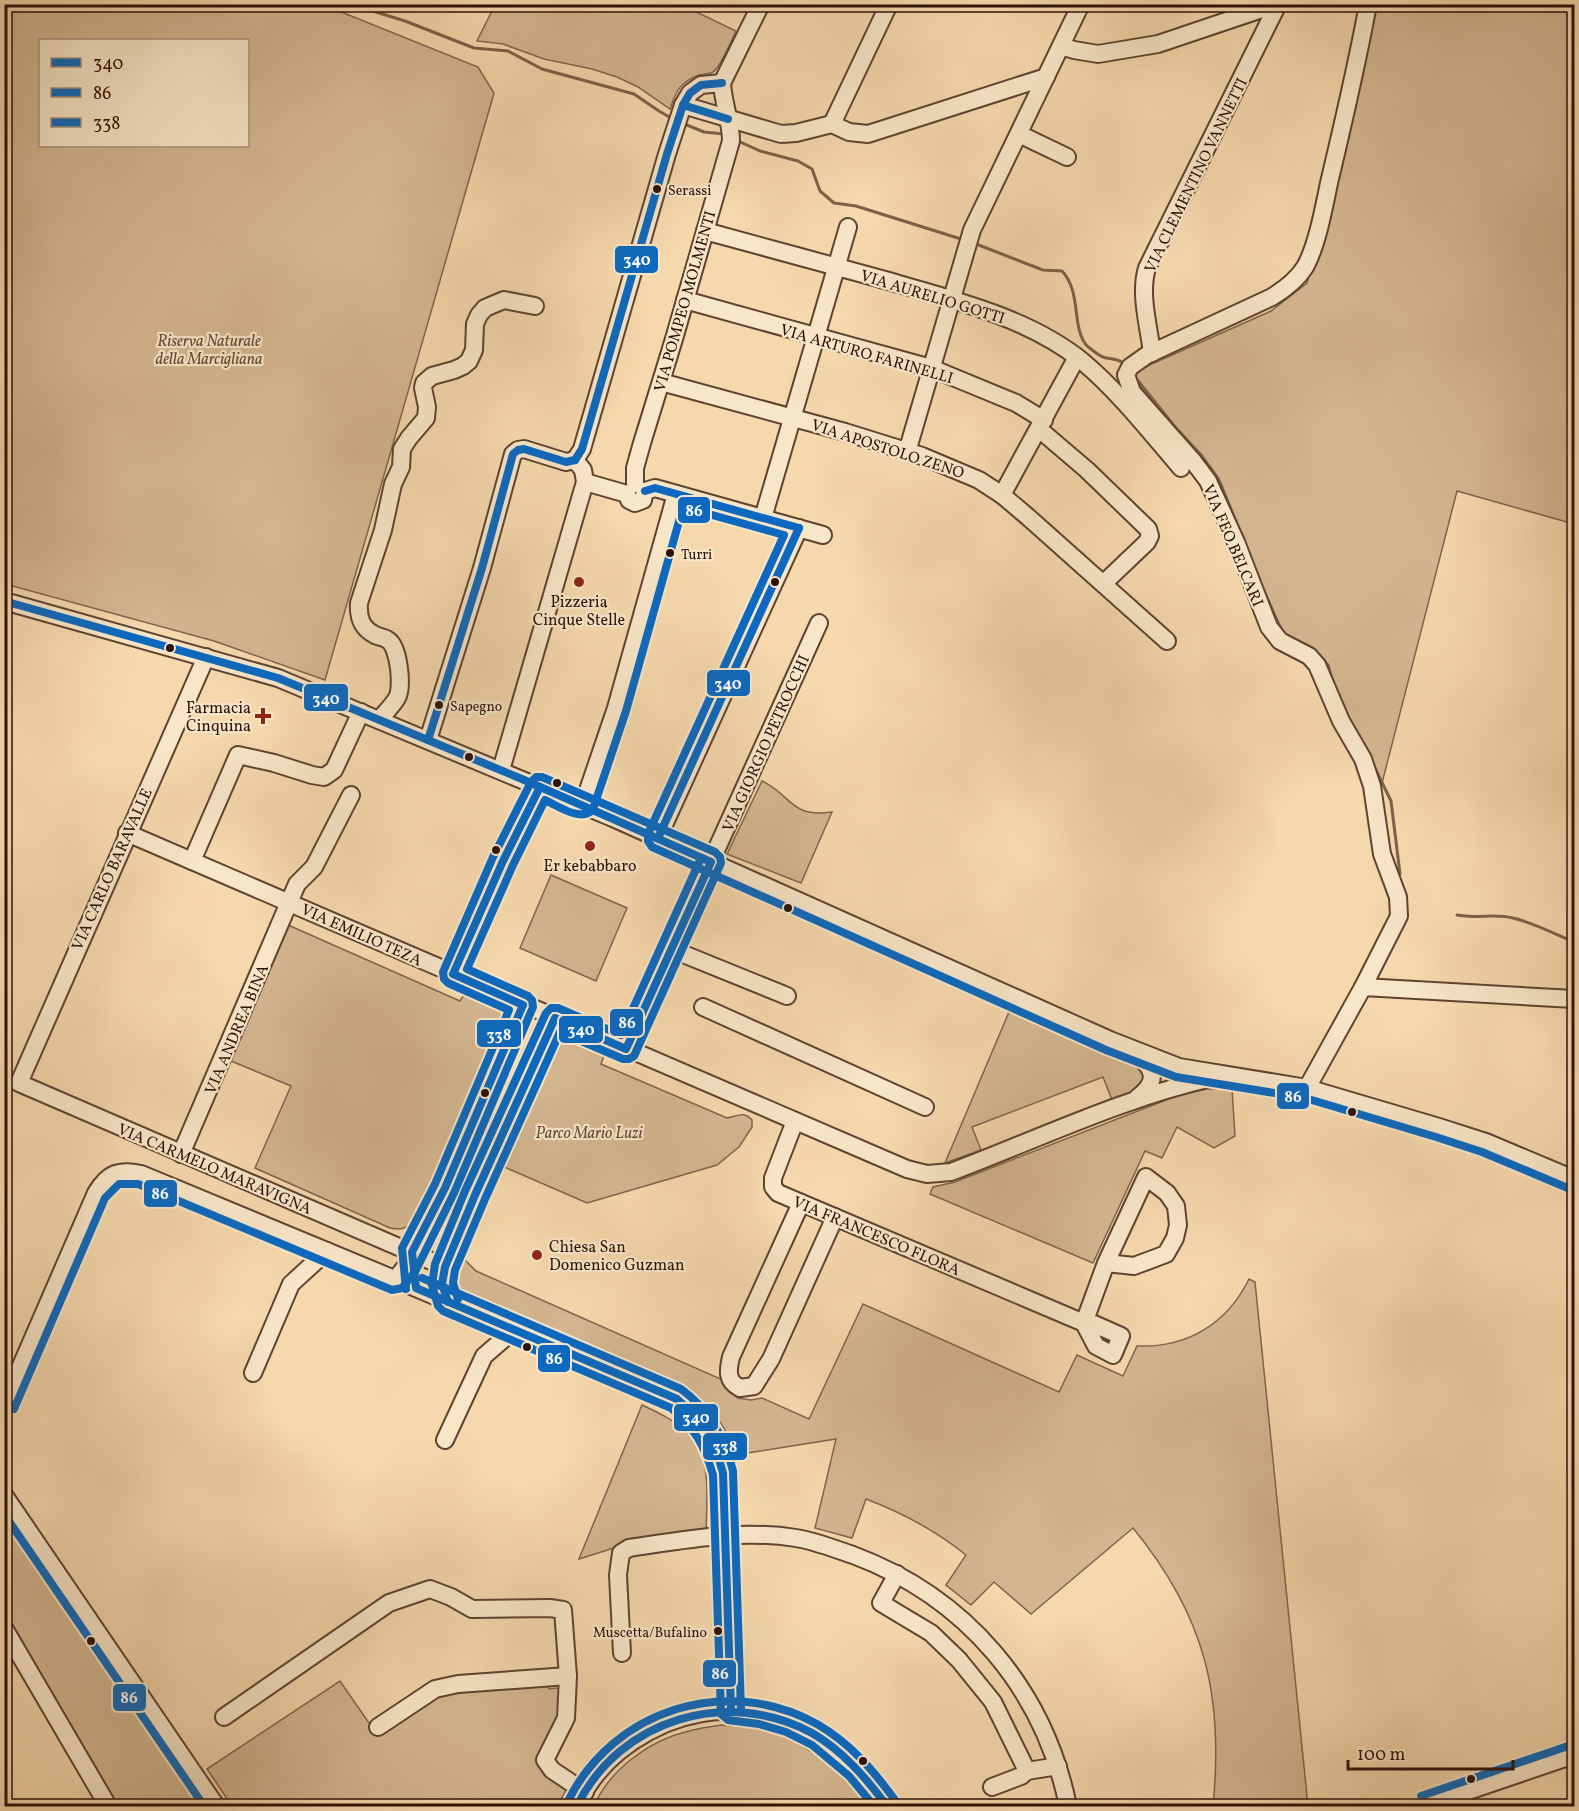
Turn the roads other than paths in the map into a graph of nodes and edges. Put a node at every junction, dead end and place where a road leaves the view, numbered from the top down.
1 (761, 4) edge
2 (889, 4) edge
3 (1081, 4) edge
4 (1278, 4) edge
5 (1368, 4) edge
6 (1061, 46) junction
7 (1046, 77) junction
8 (722, 83) junction
9 (681, 110) junction
10 (728, 119) junction
11 (832, 124) junction
12 (1018, 134) junction
13 (1067, 157) dead end
14 (848, 227) dead end
15 (705, 231) junction
16 (837, 267) junction
17 (953, 299) junction
18 (685, 300) junction
19 (535, 306) dead end
20 (816, 337) junction
21 (1152, 353) junction
22 (1077, 357) junction
23 (932, 368) junction
24 (661, 382) junction
25 (1130, 399) junction
26 (793, 417) junction
27 (1041, 424) junction
28 (907, 452) junction
29 (575, 460) junction
30 (1181, 468) dead end
31 (585, 482) junction
32 (636, 490) junction
33 (676, 494) junction
34 (1002, 495) junction
35 (763, 518) junction
36 (799, 528) junction
37 (823, 535) dead end
38 (1104, 584) junction
39 (4, 601) edge
40 (819, 623) dead end
41 (1167, 641) dead end
42 (206, 657) junction
43 (361, 712) junction
44 (379, 720) junction
45 (428, 740) junction
46 (501, 770) junction
47 (540, 787) junction
48 (351, 795) dead end
49 (583, 805) junction
50 (127, 833) junction
51 (658, 838) junction
52 (192, 861) junction
53 (711, 862) junction
54 (290, 903) junction
55 (671, 949) junction
56 (453, 974) junction
57 (1363, 987) junction
58 (787, 996) dead end
59 (1575, 999) edge
60 (524, 1005) junction
61 (703, 1007) dead end
62 (555, 1018) junction
63 (626, 1048) junction
64 (1132, 1049) junction
65 (1226, 1074) junction
66 (19, 1083) joint
67 (1307, 1088) junction
68 (1134, 1100) junction
69 (480, 1107) junction
70 (925, 1107) dead end
71 (509, 1121) junction
72 (795, 1121) junction
73 (182, 1154) junction
74 (1575, 1179) edge
75 (447, 1181) junction
76 (475, 1195) junction
77 (801, 1203) junction
78 (835, 1218) junction
79 (327, 1251) junction
80 (412, 1252) junction
81 (1107, 1263) junction
82 (445, 1267) junction
83 (395, 1280) junction
84 (416, 1288) junction
85 (448, 1302) junction
86 (514, 1330) junction
87 (253, 1372) dead end
88 (4, 1405) edge
89 (445, 1440) dead end
90 (4, 1495) edge
91 (725, 1534) junction
92 (897, 1574) junction
93 (4, 1628) edge
94 (622, 1653) dead end
95 (568, 1676) junction
96 (731, 1710) junction
97 (224, 1718) dead end
98 (378, 1727) dead end
99 (1575, 1755) edge
100 (1058, 1766) junction
101 (1027, 1772) junction
102 (992, 1787) dead end
103 (581, 1799) edge
104 (108, 1806) edge
105 (216, 1806) edge
106 (887, 1806) edge
107 (1068, 1806) edge
108 (1424, 1806) edge

1 - 8 street
2 - 11 street
3 - 6 street
4 - 6 street
4 - 21 street, VIA CLEMENTINO VANNETTI
5 - 21 street
6 - 7 street
7 - 11 street
7 - 12 street
8 - 9 street
8 - 10 street, VIA POMPEO MOLMENTI
9 - 10 street
9 - 29 street
10 - 11 street
10 - 15 street, VIA POMPEO MOLMENTI
12 - 13 street
12 - 17 street
14 - 16 street
15 - 16 street, VIA AURELIO GOTTI
15 - 18 street, VIA POMPEO MOLMENTI
16 - 17 street, VIA AURELIO GOTTI
16 - 20 street
17 - 22 street, VIA AURELIO GOTTI
17 - 23 street
18 - 20 street, VIA ARTURO FARINELLI
18 - 24 street, VIA POMPEO MOLMENTI
19 - 44 street
20 - 23 street, VIA ARTURO FARINELLI
20 - 26 street
21 - 25 street
22 - 25 street, VIA AURELIO GOTTI
22 - 27 street
23 - 27 street, VIA ARTURO FARINELLI
23 - 28 street
24 - 26 street, VIA APOSTOLO ZENO
24 - 32 street, VIA POMPEO MOLMENTI
25 - 30 street, VIA AURELIO GOTTI
25 - 57 street, VIA FEO BELCARI
26 - 28 street, VIA APOSTOLO ZENO
26 - 35 street
27 - 34 street
27 - 38 street, VIA ARTURO FARINELLI
28 - 34 street, VIA APOSTOLO ZENO
29 - 31 street
29 - 45 street
31 - 32 street
31 - 46 street
32 - 33 street
33 - 35 street
33 - 49 street
34 - 38 street, VIA APOSTOLO ZENO
35 - 36 street
36 - 37 street
36 - 51 street
38 - 41 street, VIA APOSTOLO ZENO
39 - 42 street
40 - 53 street, VIA GIORGIO PETROCCHI
42 - 43 street
42 - 50 street, VIA CARLO BARAVALLE
43 - 44 street
43 - 52 street
44 - 45 street
45 - 46 street
46 - 47 street
47 - 49 street
47 - 56 street
48 - 54 street, VIA ANDREA BINA
49 - 51 street
50 - 52 street, VIA EMILIO TEZA
50 - 66 street, VIA CARLO BARAVALLE
51 - 53 street
52 - 54 street, VIA EMILIO TEZA
53 - 55 street, VIA GIORGIO PETROCCHI
53 - 64 street
54 - 56 street, VIA EMILIO TEZA
54 - 73 street, VIA ANDREA BINA
55 - 58 street
55 - 63 street, VIA GIORGIO PETROCCHI
56 - 60 street, VIA EMILIO TEZA
57 - 59 street
57 - 67 street, VIA FEO BELCARI
60 - 62 street, VIA EMILIO TEZA
60 - 69 street
61 - 70 street
62 - 63 street, VIA EMILIO TEZA
62 - 71 street
63 - 72 street, VIA EMILIO TEZA
64 - 65 street
64 - 68 street
65 - 67 street
65 - 68 street
66 - 73 street, VIA CARMELO MARAVIGNA
67 - 74 street
68 - 72 street
69 - 71 street
69 - 75 street
71 - 76 street
72 - 77 street, VIA FRANCESCO FLORA
73 - 80 street, VIA CARMELO MARAVIGNA
75 - 76 street
75 - 80 street
76 - 82 street
77 - 78 street, VIA FRANCESCO FLORA
77 - 78 street
78 - 81 street, VIA FRANCESCO FLORA
79 - 83 street
79 - 87 street
79 - 88 street
80 - 82 street, VIA CARMELO MARAVIGNA
80 - 83 street
80 - 84 street
81 - 81 street
82 - 84 street
82 - 85 street
83 - 84 street
84 - 85 street
85 - 86 street
86 - 89 street
86 - 91 street
90 - 105 street
91 - 92 street
91 - 94 street
91 - 96 street
92 - 100 street
92 - 101 street
93 - 104 street
95 - 97 street
95 - 98 street
95 - 103 street
96 - 103 street
96 - 106 street
99 - 108 street
100 - 101 street
100 - 107 street
101 - 102 street

